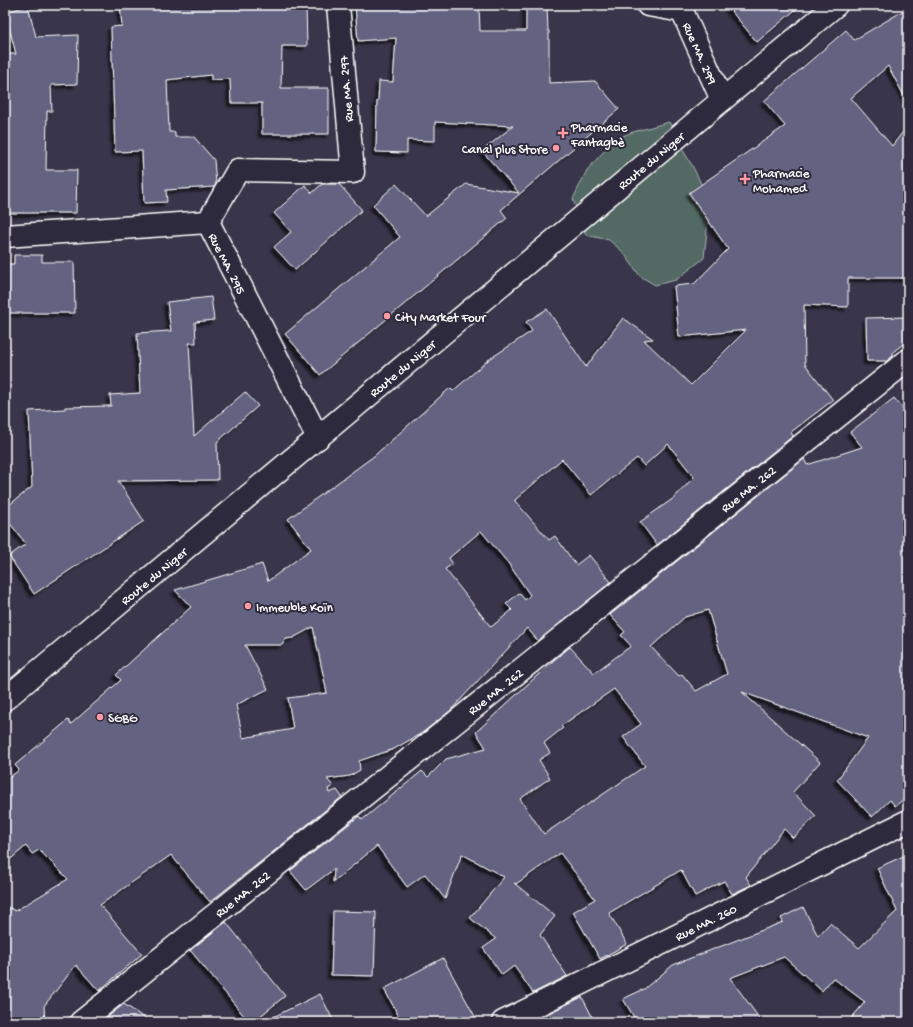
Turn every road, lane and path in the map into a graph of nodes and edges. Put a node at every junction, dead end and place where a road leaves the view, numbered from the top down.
1 (338, 5) edge
2 (648, 5) edge
3 (836, 5) edge
4 (681, 8) edge
5 (722, 100) junction
6 (353, 172) joint
7 (208, 222) junction
8 (5, 236) edge
9 (908, 360) edge
10 (318, 438) junction
11 (5, 700) edge
12 (908, 821) edge
13 (81, 1022) edge
14 (503, 1022) edge

1 - 6 street, Rue MA. 297
2 - 4 street
3 - 5 street, Route du Niger
4 - 5 street, Rue MA. 299
5 - 10 street, Route du Niger
6 - 7 street, Rue MA. 295
7 - 8 street
7 - 10 street, Rue MA. 295
9 - 13 street, Rue MA. 262
10 - 11 street, Route du Niger
12 - 14 street, Rue MA. 260

